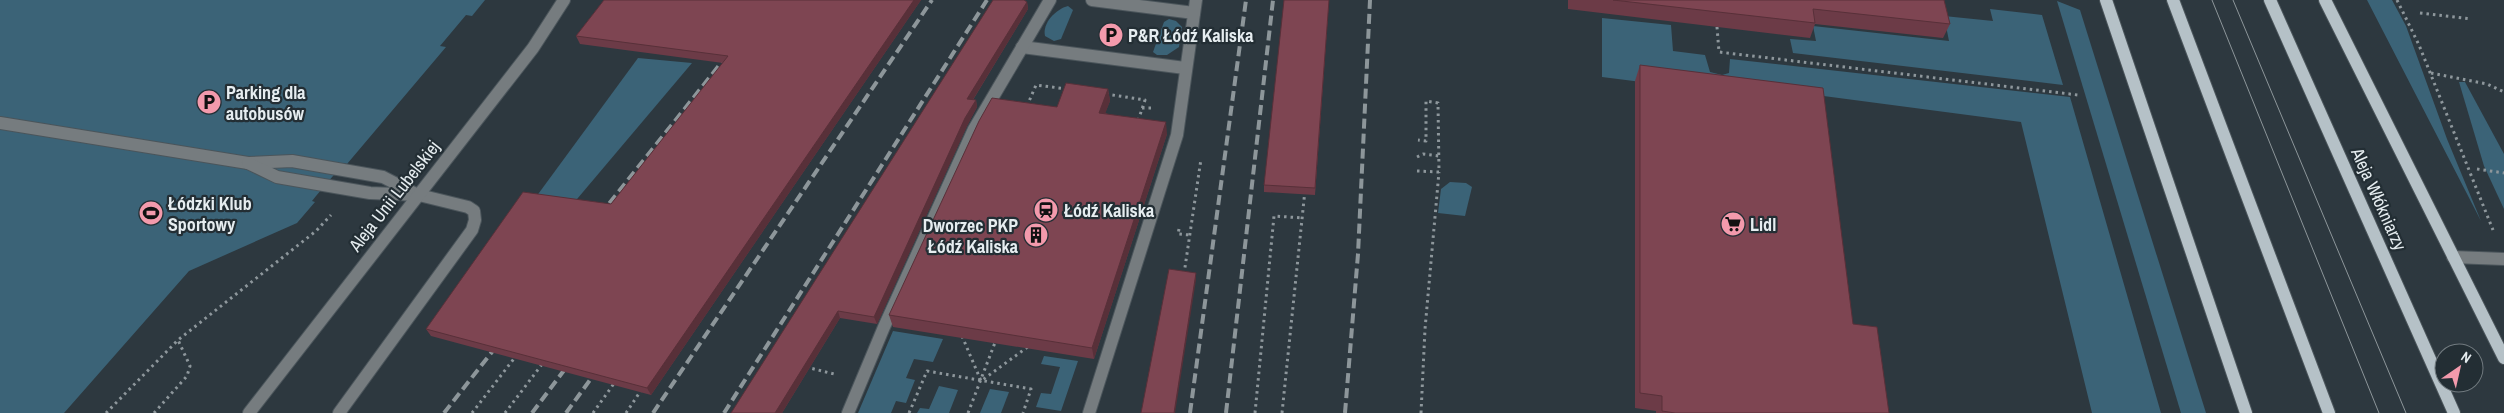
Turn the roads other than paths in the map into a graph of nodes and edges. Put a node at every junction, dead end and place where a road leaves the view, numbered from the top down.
1 (564, 0) edge
2 (1050, 0) edge
3 (1092, 0) edge
4 (2106, 0) edge
5 (2173, 0) edge
6 (2270, 0) edge
7 (2325, 0) edge
8 (1195, 6) edge
9 (1022, 47) junction
10 (1185, 68) junction
11 (0, 123) edge
12 (248, 163) junction
13 (419, 195) junction
14 (2454, 257) junction
15 (2504, 259) edge
16 (2504, 358) edge
17 (249, 413) edge
18 (340, 413) edge
19 (848, 413) edge
20 (1089, 413) edge
21 (2246, 413) edge
22 (2329, 413) edge
23 (2454, 413) edge

1 - 13 street, Aleja Unii Lubelskiej
2 - 9 street
3 - 8 street
4 - 21 main road
5 - 22 main road
6 - 23 main road, Aleja Włókniarzy
7 - 14 main road
8 - 10 street
9 - 10 street
9 - 19 street
10 - 20 street
11 - 12 street
12 - 13 street
12 - 13 street
13 - 17 street, Aleja Unii Lubelskiej
13 - 18 street
14 - 15 street
14 - 16 main road

